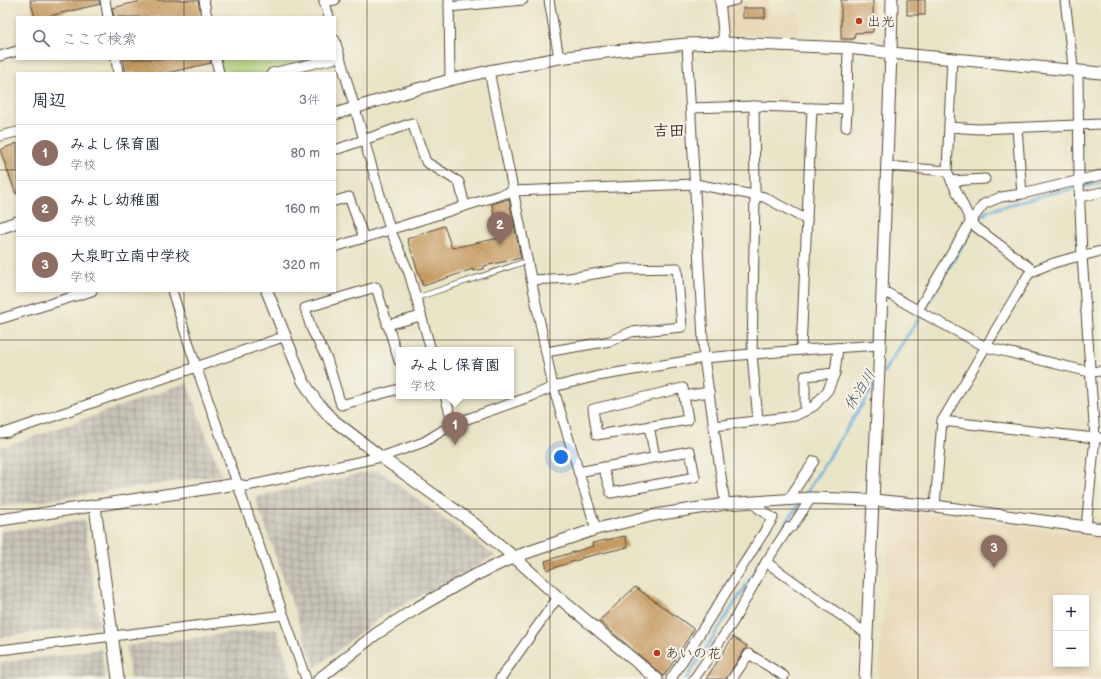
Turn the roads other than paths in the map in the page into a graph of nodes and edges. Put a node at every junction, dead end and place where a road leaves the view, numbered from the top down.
1 (105, 0) edge
2 (204, 0) edge
3 (335, 0) edge
4 (523, 0) edge
5 (549, 0) edge
6 (736, 0) edge
7 (892, 0) edge
8 (1065, 0) edge
9 (324, 1) edge
10 (720, 2) edge
11 (449, 4) edge
12 (108, 16) edge
13 (207, 16) edge
14 (328, 16) edge
15 (724, 43) junction
16 (687, 44) junction
17 (848, 48) junction
18 (16, 51) edge
19 (891, 53) junction
20 (0, 56) edge
21 (336, 58) edge
22 (558, 58) junction
23 (952, 58) junction
24 (116, 60) edge
25 (216, 60) edge
26 (327, 60) edge
27 (1075, 70) junction
28 (489, 71) junction
29 (118, 72) edge
30 (219, 72) edge
31 (276, 72) edge
32 (1101, 73) edge
33 (450, 80) junction
34 (754, 106) junction
35 (355, 107) junction
36 (691, 108) junction
37 (812, 108) junction
38 (847, 108) junction
39 (336, 114) edge
40 (1101, 124) edge
41 (1079, 126) junction
42 (846, 127) dead end
43 (949, 127) junction
44 (1017, 128) junction
45 (16, 132) edge
46 (0, 136) edge
47 (364, 139) junction
48 (338, 149) dead end
49 (886, 166) junction
50 (947, 171) junction
51 (1101, 175) edge
52 (985, 179) dead end
53 (952, 180) junction
54 (1079, 181) junction
55 (695, 184) junction
56 (513, 191) junction
57 (1101, 192) edge
58 (1022, 194) junction
59 (754, 195) junction
60 (1080, 196) junction
61 (336, 201) edge
62 (466, 206) junction
63 (806, 220) junction
64 (16, 222) edge
65 (972, 222) junction
66 (0, 228) edge
67 (390, 229) junction
68 (364, 238) junction
69 (336, 247) edge
70 (1101, 251) edge
71 (1082, 256) junction
72 (527, 261) junction
73 (1034, 270) junction
74 (531, 280) junction
75 (882, 290) junction
76 (89, 292) edge
77 (172, 292) edge
78 (267, 292) edge
79 (416, 298) junction
80 (918, 310) junction
81 (421, 316) junction
82 (0, 319) edge
83 (388, 326) junction
84 (286, 336) junction
85 (880, 346) junction
86 (430, 347) edge
87 (986, 347) junction
88 (838, 348) junction
89 (801, 350) junction
90 (396, 351) edge
91 (546, 352) junction
92 (752, 354) junction
93 (704, 358) junction
94 (196, 366) junction
95 (1101, 371) edge
96 (1090, 372) junction
97 (835, 373) junction
98 (553, 387) junction
99 (396, 390) edge
100 (709, 392) junction
101 (684, 396) junction
102 (446, 399) edge
103 (805, 411) junction
104 (758, 420) junction
105 (942, 422) junction
106 (453, 424) junction
107 (649, 426) junction
108 (714, 426) junction
109 (0, 434) edge
110 (1098, 438) edge
111 (381, 457) junction
112 (655, 458) junction
113 (814, 461) dead end
114 (603, 467) junction
115 (578, 472) junction
116 (238, 484) junction
117 (808, 499) junction
118 (790, 500) junction
119 (873, 500) junction
120 (753, 502) junction
121 (725, 504) junction
122 (95, 506) junction
123 (935, 506) junction
124 (0, 520) edge
125 (1086, 527) junction
126 (596, 529) junction
127 (1101, 529) edge
128 (514, 557) junction
129 (766, 562) junction
130 (558, 597) junction
131 (283, 614) junction
132 (867, 634) junction
133 (113, 636) junction
134 (0, 650) edge
135 (784, 676) dead end
136 (118, 679) edge
137 (306, 679) edge
138 (319, 679) edge
139 (500, 679) edge
140 (656, 679) edge
141 (671, 679) edge
142 (694, 679) edge
143 (732, 679) edge
144 (865, 679) edge

1 - 12 street
2 - 13 street
3 - 9 street
4 - 11 street
5 - 22 street
6 - 10 street
7 - 19 street
8 - 27 street
9 - 14 street
10 - 15 street
11 - 33 street
15 - 16 street
15 - 17 street
16 - 22 street
16 - 36 street
17 - 19 street
17 - 38 street
18 - 20 street
19 - 23 street
19 - 49 street
21 - 35 street
22 - 28 street
23 - 27 street
23 - 43 street
24 - 29 street
25 - 30 street
26 - 31 street
27 - 32 street
27 - 41 street
28 - 33 street
28 - 56 street
33 - 35 street
34 - 36 street
34 - 37 street
34 - 59 street
35 - 39 street
35 - 47 street
36 - 55 street
37 - 38 street
37 - 63 street
38 - 42 street
40 - 41 street
41 - 44 street
41 - 54 street
43 - 44 street
43 - 50 street
44 - 58 street
45 - 46 street
47 - 48 street
47 - 62 street
47 - 67 street
49 - 50 street
49 - 75 street
50 - 53 street
51 - 54 street
52 - 53 street
53 - 65 street
54 - 58 street
54 - 60 street
55 - 56 street
55 - 59 street
55 - 93 street
56 - 62 street
56 - 72 street
57 - 60 street
58 - 65 street
59 - 63 street
59 - 92 street
60 - 71 street
61 - 68 street
62 - 67 street
63 - 89 street
64 - 66 street
65 - 73 street
65 - 80 street
67 - 68 street
67 - 79 street
68 - 69 street
70 - 71 street
71 - 73 street
71 - 96 street
72 - 74 street
72 - 79 lane
73 - 87 street
74 - 91 street
74 - 91 street
75 - 80 street
75 - 85 street
76 - 82 street
77 - 94 street
78 - 84 street
79 - 81 street
80 - 87 street
81 - 83 street
81 - 86 street
83 - 90 street
83 - 99 street
84 - 94 street
84 - 111 street
85 - 88 street
85 - 119 street
87 - 96 street
87 - 105 street
88 - 89 street
88 - 97 street
89 - 92 street
91 - 98 street
92 - 93 street
92 - 104 street
93 - 98 street
93 - 100 street
94 - 109 street
94 - 116 street
95 - 96 street
96 - 110 street
97 - 103 street
97 - 103 street
98 - 106 street
98 - 115 street
100 - 101 street
100 - 108 street
101 - 107 street
101 - 107 street
102 - 106 street
103 - 104 street
104 - 108 street
105 - 110 street
105 - 123 street
106 - 111 street
107 - 112 street
108 - 121 street
110 - 125 street
111 - 116 street
111 - 128 street
112 - 114 street
112 - 114 street
113 - 118 street
114 - 115 street
115 - 126 street
116 - 122 street
116 - 131 street
117 - 118 street
117 - 119 street
117 - 129 street
118 - 120 street
119 - 123 street
119 - 132 street
120 - 121 street
120 - 141 street
121 - 126 street
122 - 124 street
122 - 133 street
123 - 125 street
125 - 127 street
126 - 128 street
128 - 130 street
128 - 138 street
129 - 132 street
129 - 142 street
130 - 139 street
130 - 140 street
131 - 133 street
131 - 137 street
132 - 144 street
133 - 134 street
133 - 136 street
135 - 143 street

